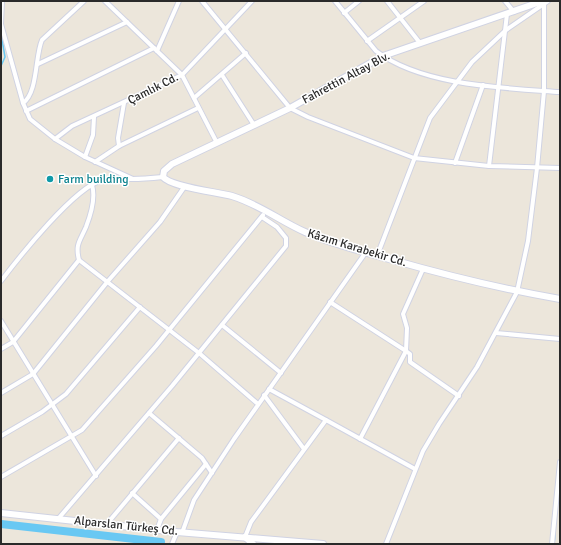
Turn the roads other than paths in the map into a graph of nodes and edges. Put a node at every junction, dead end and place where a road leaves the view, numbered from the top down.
1 (2, 1) edge
2 (84, 1) edge
3 (105, 1) edge
4 (179, 1) edge
5 (202, 1) edge
6 (252, 1) edge
7 (335, 1) edge
8 (359, 1) edge
9 (387, 1) edge
10 (424, 1) edge
11 (505, 1) edge
12 (548, 1) edge
13 (544, 3) edge
14 (344, 12) junction
15 (514, 12) junction
16 (507, 14) junction
17 (400, 18) junction
18 (127, 22) junction
19 (1, 24) edge
20 (226, 28) junction
21 (506, 30) junction
22 (367, 41) junction
23 (420, 43) junction
24 (155, 49) junction
25 (246, 53) junction
26 (383, 56) junction
27 (38, 64) junction
28 (182, 75) junction
29 (222, 75) junction
30 (457, 82) junction
31 (483, 85) junction
32 (499, 87) junction
33 (544, 91) junction
34 (560, 92) edge
35 (194, 98) junction
36 (23, 102) junction
37 (124, 103) junction
38 (198, 108) junction
39 (290, 108) junction
40 (26, 112) junction
41 (94, 117) junction
42 (254, 125) junction
43 (55, 139) junction
44 (217, 143) junction
45 (119, 146) junction
46 (85, 157) junction
47 (414, 158) junction
48 (94, 162) junction
49 (455, 163) junction
50 (489, 166) junction
51 (537, 168) junction
52 (560, 168) edge
53 (163, 177) junction
54 (133, 179) junction
55 (92, 185) junction
56 (186, 186) junction
57 (267, 211) junction
58 (262, 217) junction
59 (366, 252) junction
60 (377, 256) junction
61 (79, 260) junction
62 (424, 269) junction
63 (1, 281) edge
64 (108, 281) junction
65 (517, 292) junction
66 (560, 299) edge
67 (330, 302) junction
68 (140, 307) junction
69 (1, 321) edge
70 (222, 325) junction
71 (169, 329) junction
72 (496, 333) junction
73 (560, 339) edge
74 (13, 342) junction
75 (1, 349) edge
76 (406, 351) junction
77 (199, 353) junction
78 (281, 373) junction
79 (33, 374) junction
80 (269, 388) junction
81 (1, 393) edge
82 (264, 396) junction
83 (459, 396) junction
84 (258, 404) junction
85 (52, 405) junction
86 (149, 413) junction
87 (326, 420) junction
88 (1, 436) edge
89 (71, 437) junction
90 (179, 438) junction
91 (360, 439) junction
92 (304, 449) junction
93 (560, 462) edge
94 (206, 464) junction
95 (415, 469) junction
96 (212, 472) junction
97 (1, 476) edge
98 (96, 476) junction
99 (132, 493) junction
100 (1, 513) edge
101 (58, 519) junction
102 (162, 519) junction
103 (106, 525) junction
104 (157, 530) junction
105 (179, 532) junction
106 (245, 537) junction
107 (172, 544) edge
108 (253, 544) edge
109 (322, 544) edge
110 (386, 544) edge
111 (552, 544) edge

1 - 19 street
2 - 27 street
3 - 18 street
4 - 24 street
5 - 20 street
6 - 20 street, Çamlık Cd.
7 - 14 street
8 - 14 street
9 - 17 street
10 - 17 street
11 - 15 street
12 - 13 street
13 - 15 street, Fahrettin Altay Blv.
13 - 21 street
13 - 33 street
14 - 22 street
15 - 16 street, Fahrettin Altay Blv.
16 - 21 street
16 - 23 street, Fahrettin Altay Blv.
17 - 22 street
17 - 23 street
18 - 24 street
18 - 27 street
19 - 36 street
20 - 25 street
20 - 28 street, Çamlık Cd.
21 - 30 street
21 - 32 street
22 - 26 street
23 - 26 street, Fahrettin Altay Blv.
24 - 28 street
24 - 40 street
25 - 29 street
25 - 39 street
26 - 30 street
26 - 39 street, Fahrettin Altay Blv.
27 - 36 street
28 - 35 street
28 - 37 street, Çamlık Cd.
29 - 35 street
29 - 42 street
30 - 31 street
30 - 47 street
31 - 32 street
31 - 49 street
32 - 33 street
32 - 50 street
33 - 34 street
33 - 51 street
35 - 38 street
36 - 40 street
37 - 41 street, Çamlık Cd.
37 - 45 street
38 - 44 street
38 - 45 street
39 - 42 street, Fahrettin Altay Blv.
39 - 47 street
40 - 43 street
41 - 43 street, Çamlık Cd.
41 - 46 street
42 - 44 street, Fahrettin Altay Blv.
43 - 46 street
44 - 53 street, Fahrettin Altay Blv.
45 - 48 street
46 - 48 street
47 - 49 street
47 - 60 street
48 - 54 street
49 - 50 street
50 - 51 street
51 - 52 street
51 - 65 street
53 - 54 street
53 - 56 street, Kâzım Karabekir Cd.
54 - 55 street
55 - 61 street
55 - 63 street
56 - 57 street, Kâzım Karabekir Cd.
56 - 64 street
57 - 58 street
57 - 59 street, Kâzım Karabekir Cd.
58 - 70 street
58 - 71 street
59 - 60 street, Kâzım Karabekir Cd.
59 - 67 street
60 - 62 street, Kâzım Karabekir Cd.
61 - 64 street
61 - 74 street
62 - 65 street, Kâzım Karabekir Cd.
62 - 76 street
64 - 68 street
64 - 79 street
65 - 66 street, Kâzım Karabekir Cd.
65 - 72 street
67 - 76 street
67 - 78 street
68 - 71 street
68 - 85 street
69 - 74 street
70 - 77 street
70 - 78 street
71 - 77 street
71 - 89 street
72 - 73 street
72 - 83 street
74 - 75 street
74 - 79 street
76 - 83 street
76 - 91 street
77 - 84 street
77 - 86 street
78 - 80 street
79 - 81 street
79 - 85 street
80 - 82 street
80 - 87 street
82 - 84 street
82 - 92 street
83 - 95 street
84 - 96 street
85 - 88 street
85 - 89 street
86 - 90 street
86 - 98 street
87 - 91 street
87 - 92 street
89 - 97 street
89 - 98 street
90 - 94 street
90 - 99 street
91 - 95 street
92 - 106 street
93 - 111 street
94 - 96 street
94 - 102 street
95 - 110 street
96 - 105 street
98 - 101 street
99 - 102 street
99 - 103 street
100 - 101 street, Alparslan Türkeş Cd.
101 - 103 street, Alparslan Türkeş Cd.
102 - 104 street
103 - 104 street, Alparslan Türkeş Cd.
104 - 105 street, Alparslan Türkeş Cd.
105 - 106 street, Alparslan Türkeş Cd.
105 - 107 street
106 - 108 street
106 - 109 street, Alparslan Türkeş Cd.

